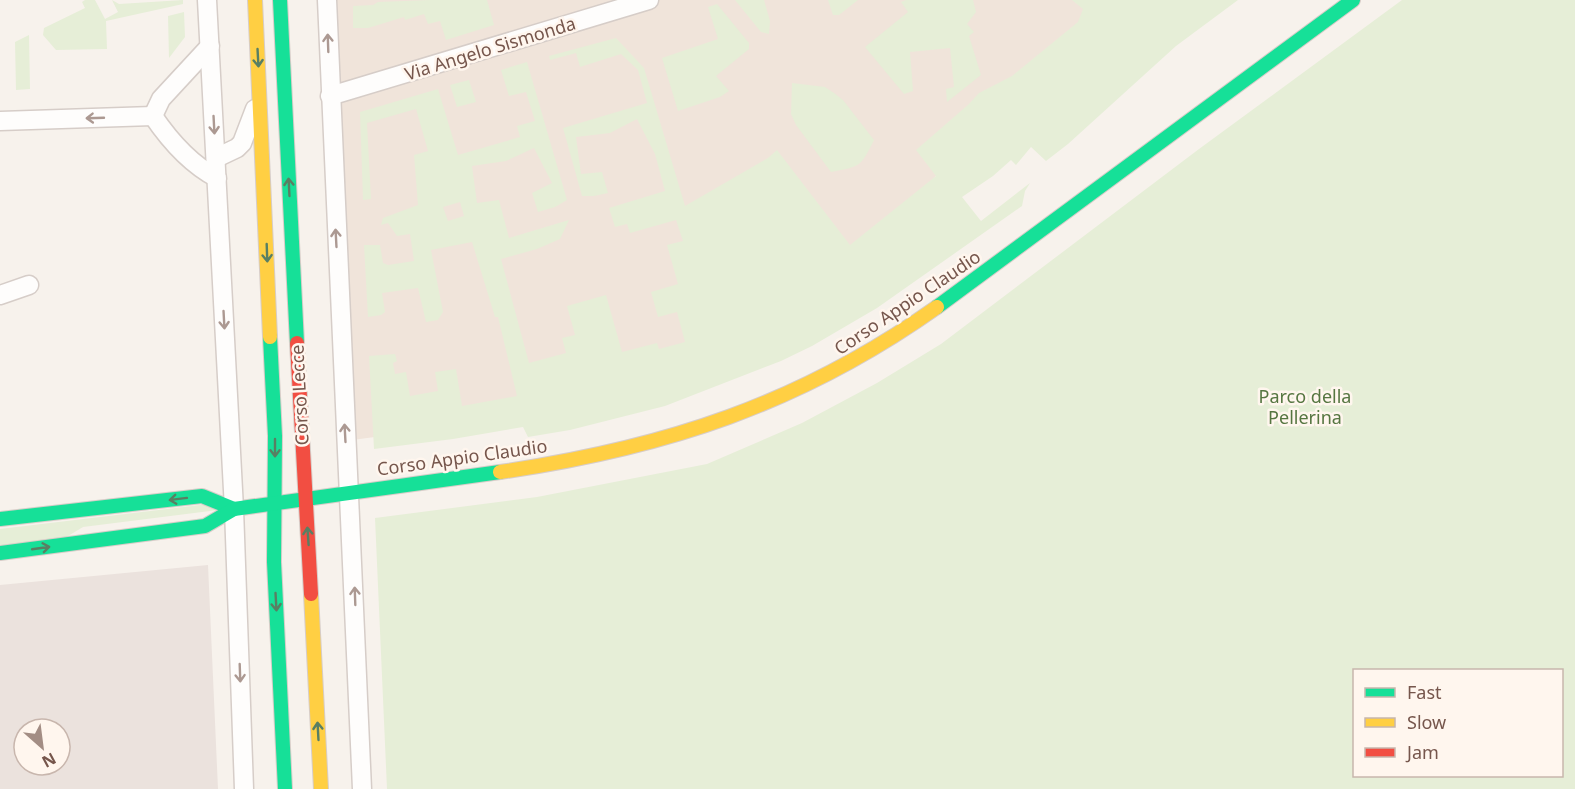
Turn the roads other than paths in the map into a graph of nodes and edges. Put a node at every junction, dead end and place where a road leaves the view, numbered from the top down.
1 (207, 0) edge
2 (255, 0) edge
3 (280, 0) edge
4 (327, 0) edge
5 (649, 0) edge
6 (1353, 0) edge
7 (210, 46) junction
8 (260, 96) junction
9 (330, 96) junction
10 (153, 116) junction
11 (0, 121) edge
12 (216, 158) junction
13 (217, 178) junction
14 (29, 285) dead end
15 (0, 295) edge
16 (348, 491) junction
17 (305, 497) junction
18 (274, 502) junction
19 (234, 509) junction
20 (0, 519) edge
21 (0, 553) edge
22 (244, 789) edge
23 (285, 789) edge
24 (321, 789) edge
25 (362, 789) edge

1 - 7 street
2 -> 8 street, Corso Lecce
17 -> 3 street, Corso Lecce
9 -> 4 street
5 - 9 street, Via Angelo Sismonda
6 - 16 street, Corso Appio Claudio
7 - 10 street
7 -> 12 street
8 - 12 street, Corso Lecce
8 -> 18 street, Corso Lecce
16 -> 9 street
10 -> 11 street
10 - 13 street
12 - 13 street
13 -> 19 street
14 - 15 street
16 - 17 street, Corso Appio Claudio
25 -> 16 street
17 - 18 street, Corso Appio Claudio
24 -> 17 street, Corso Lecce
18 - 19 street, Corso Appio Claudio
18 -> 23 street, Corso Lecce
19 -> 20 street
21 -> 19 street, Corso Appio Claudio
19 -> 22 street

